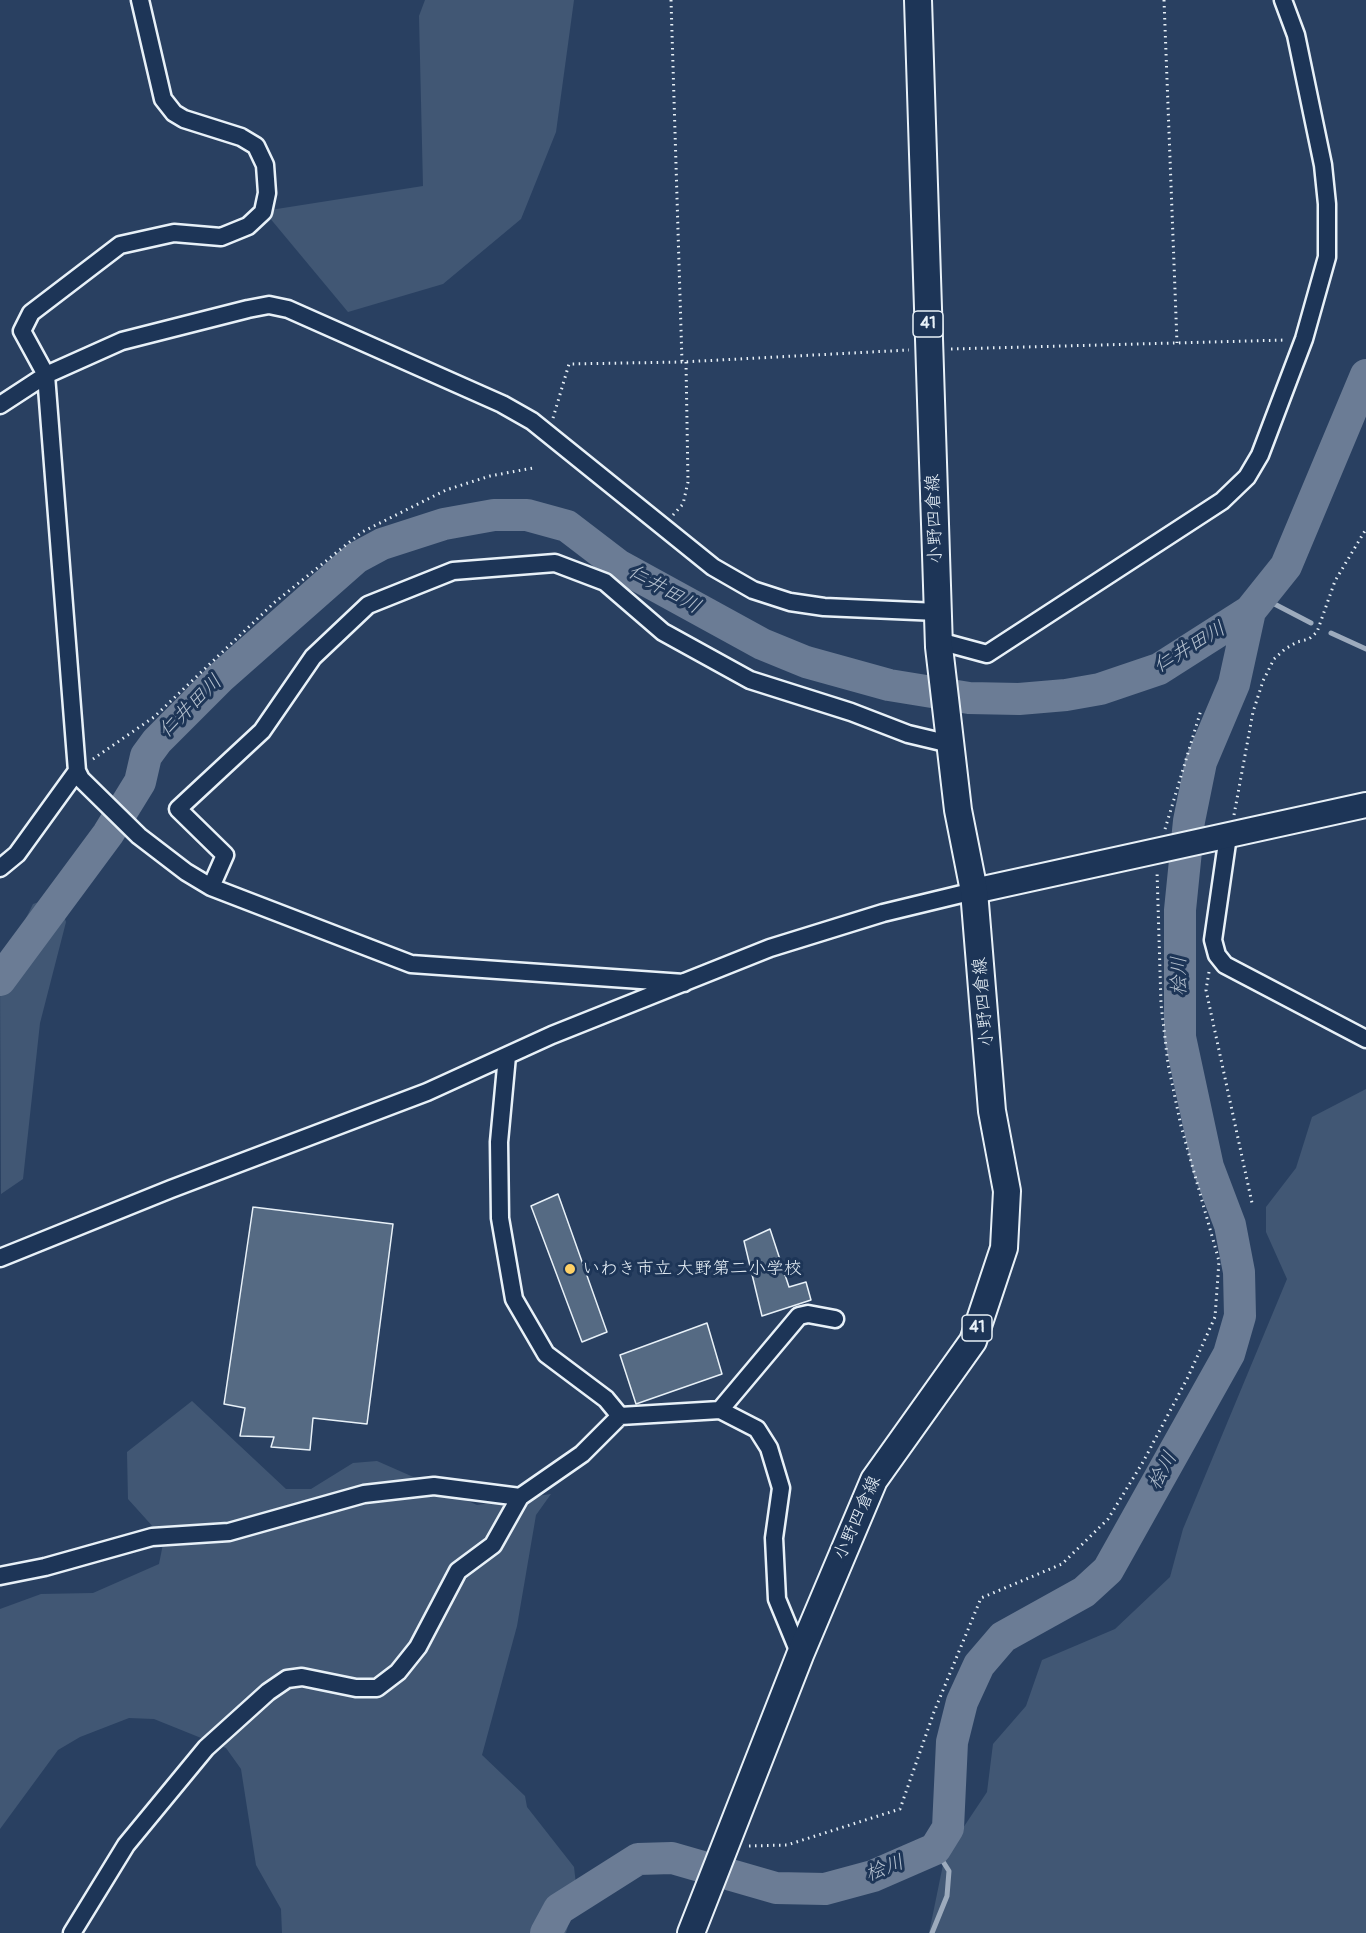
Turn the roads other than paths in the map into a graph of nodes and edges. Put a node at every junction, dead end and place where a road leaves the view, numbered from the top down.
1 (140, 0) edge
2 (918, 0) edge
3 (1283, 0) edge
4 (45, 375) junction
5 (0, 405) edge
6 (938, 612) junction
7 (939, 644) junction
8 (950, 744) junction
9 (79, 775) junction
10 (1366, 805) edge
11 (1228, 836) junction
12 (0, 868) edge
13 (211, 887) junction
14 (974, 891) junction
15 (684, 982) junction
16 (1366, 1039) edge
17 (507, 1056) junction
18 (0, 1258) edge
19 (835, 1319) dead end
20 (720, 1410) junction
21 (620, 1416) junction
22 (520, 1497) junction
23 (0, 1576) edge
24 (800, 1655) junction
25 (72, 1933) edge
26 (691, 1933) edge

1 - 4 street
2 - 6 main road, 小野四倉線 / 41
3 - 7 street
4 - 5 street
4 - 6 street
4 - 9 street
6 - 7 main road, 小野四倉線 / 41
7 - 8 main road, 小野四倉線 / 41
8 - 13 street
8 - 14 main road, 小野四倉線 / 41
9 - 12 street
9 - 13 street
10 - 11 street
11 - 14 street
11 - 16 street
13 - 15 street
14 - 15 street
14 - 24 main road, 小野四倉線 / 41
15 - 17 street
17 - 18 street
17 - 21 street
19 - 20 street
20 - 21 street
20 - 24 street
21 - 22 street
22 - 23 street
22 - 25 street
24 - 26 main road, 小野四倉線 / 41

